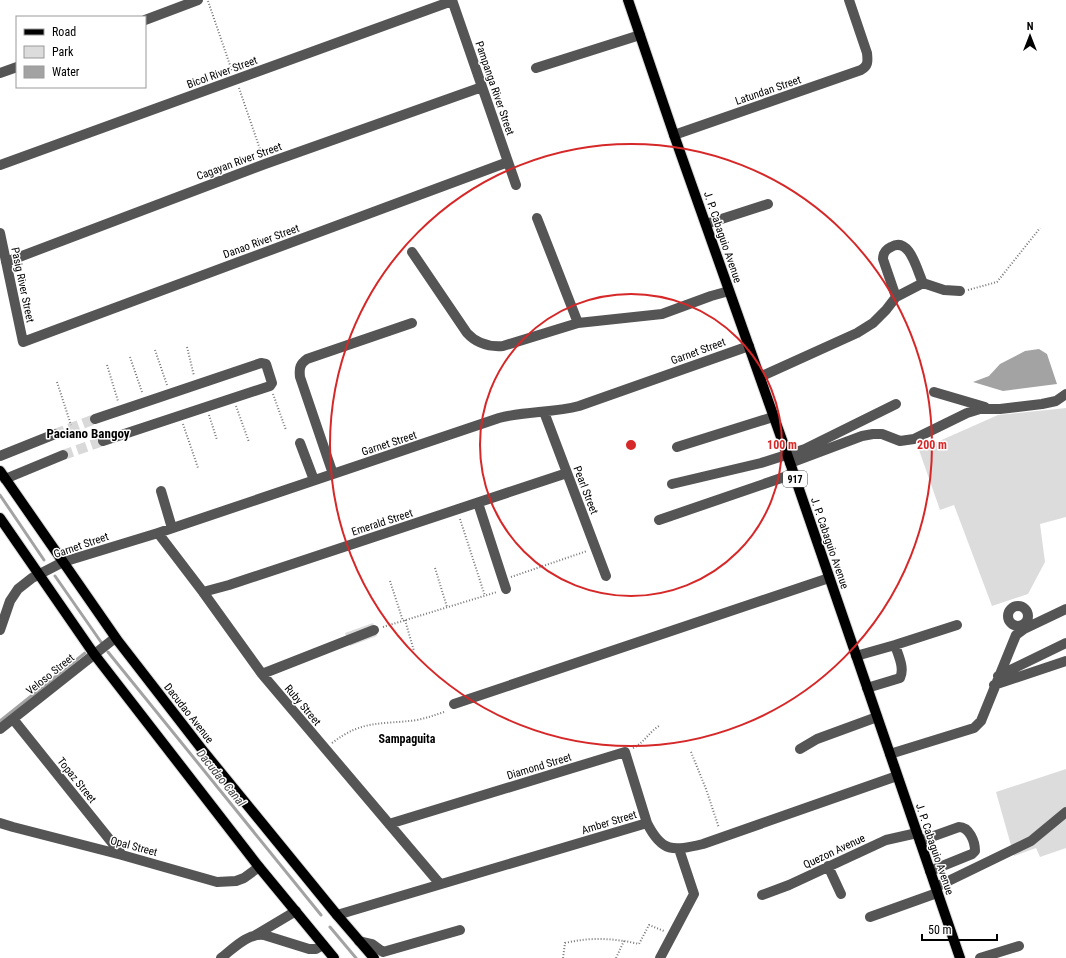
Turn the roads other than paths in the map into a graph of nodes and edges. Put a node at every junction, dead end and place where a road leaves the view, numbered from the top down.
1 (198, 0) edge
2 (628, 0) edge
3 (849, 0) edge
4 (452, 1) edge
5 (146, 20) edge
6 (640, 35) junction
7 (16, 67) edge
8 (536, 68) dead end
9 (0, 73) edge
10 (482, 87) junction
11 (674, 135) junction
12 (508, 162) junction
13 (0, 165) edge
14 (516, 185) dead end
15 (768, 204) dead end
16 (537, 218) dead end
17 (706, 224) junction
18 (0, 233) edge
19 (412, 252) dead end
20 (6, 262) junction
21 (923, 283) junction
22 (729, 292) junction
23 (960, 292) road end
24 (896, 297) junction
25 (412, 323) dead end
26 (578, 323) junction
27 (23, 342) joint
28 (749, 346) junction
29 (760, 377) junction
30 (934, 392) dead end
31 (1066, 394) edge
32 (896, 404) dead end
33 (989, 408) junction
34 (544, 412) junction
35 (773, 417) junction
36 (95, 419) tunnel mouth
37 (55, 434) tunnel mouth
38 (103, 441) tunnel mouth
39 (300, 443) dead end
40 (677, 447) dead end
41 (63, 455) tunnel mouth
42 (0, 456) edge
43 (788, 459) junction
44 (567, 473) junction
45 (333, 474) junction
46 (794, 474) junction
47 (2, 475) edge
48 (314, 480) junction
49 (672, 484) dead end
50 (162, 491) dead end
51 (478, 503) junction
52 (0, 518) edge
53 (659, 520) dead end
54 (172, 528) junction
55 (158, 533) junction
56 (63, 562) junction
57 (40, 575) junction
58 (606, 576) dead end
59 (829, 578) junction
60 (504, 585) road end
61 (203, 592) junction
62 (1066, 609) edge
63 (957, 625) dead end
64 (0, 630) edge
65 (374, 630) road end
66 (115, 638) junction
67 (1066, 643) edge
68 (895, 645) junction
69 (94, 654) junction
70 (856, 656) junction
71 (1066, 661) edge
72 (262, 674) junction
73 (996, 681) junction
74 (867, 688) junction
75 (454, 704) dead end
76 (877, 717) junction
77 (13, 719) junction
78 (0, 729) edge
79 (800, 749) dead end
80 (890, 754) junction
81 (897, 776) junction
82 (1066, 812) edge
83 (0, 823) edge
84 (647, 823) junction
85 (389, 824) junction
86 (918, 837) junction
87 (679, 849) junction
88 (122, 855) junction
89 (828, 866) junction
90 (259, 867) junction
91 (930, 871) junction
92 (440, 884) junction
93 (936, 890) junction
94 (841, 894) dead end
95 (762, 896) dead end
96 (296, 911) junction
97 (337, 915) junction
98 (870, 917) dead end
99 (460, 930) dead end
100 (254, 936) junction
101 (360, 941) junction
102 (323, 945) junction
103 (1019, 946) dead end
104 (221, 958) edge
105 (334, 958) edge
106 (374, 958) edge
107 (660, 958) edge
108 (960, 958) edge
109 (980, 958) edge

1 - 5 street
2 - 6 main road, J. P. Cabaguio Avenue / 917
3 - 11 street, Latundan Street
4 - 10 street, Pampanga River Street
4 - 13 street, Bicol River Street
6 - 8 street
6 - 11 main road, J. P. Cabaguio Avenue / 917
7 - 9 street
10 - 12 street, Pampanga River Street
10 - 20 street, Cagayan River Street
11 - 17 main road, J. P. Cabaguio Avenue / 917
12 - 14 street, Pampanga River Street
12 - 27 street, Danao River Street
15 - 17 street
16 - 26 street
17 - 22 main road, J. P. Cabaguio Avenue / 917
18 - 20 street, Pasig River Street
19 - 26 street
20 - 27 street, Pasig River Street
21 - 23 street
21 - 24 street
21 - 24 street
22 - 26 street
22 - 28 main road, J. P. Cabaguio Avenue / 917
24 - 29 street
25 - 45 street
28 - 29 main road, J. P. Cabaguio Avenue / 917
28 - 34 street, Garnet Street
29 - 35 main road, J. P. Cabaguio Avenue / 917
30 - 33 street
31 - 33 street
32 - 43 street
33 - 43 street
34 - 44 street, Pearl Street
34 - 45 street, Garnet Street
35 - 40 street
35 - 43 main road, J. P. Cabaguio Avenue / 917
36 - 38 street
37 - 42 street
39 - 48 street
41 - 47 street
43 - 46 main road, J. P. Cabaguio Avenue / 917
43 - 49 street
44 - 51 street, Emerald Street
44 - 58 street, Pearl Street
45 - 48 street, Garnet Street
46 - 53 street
46 - 59 main road, J. P. Cabaguio Avenue / 917
47 - 56 main road, Dacudao Avenue
48 - 54 street, Garnet Street
50 - 54 street
51 - 60 street
51 - 61 street, Emerald Street
52 - 57 main road
54 - 55 street, Garnet Street
55 - 56 street, Garnet Street
55 - 61 street, Ruby Street
56 - 57 street, Garnet Street
56 - 66 main road, Dacudao Avenue
57 - 64 street, Garnet Street
57 - 69 main road
59 - 70 main road, J. P. Cabaguio Avenue / 917
59 - 75 street
61 - 72 street, Ruby Street
62 - 73 street
63 - 68 street
65 - 72 street
66 - 69 street, Veloso Street
66 - 97 main road, Dacudao Avenue
67 - 73 street
68 - 70 street
68 - 74 street
69 - 77 street, Veloso Street
69 - 90 main road
70 - 74 main road, J. P. Cabaguio Avenue / 917
71 - 73 street
72 - 85 street, Ruby Street
73 - 80 street
74 - 76 main road, J. P. Cabaguio Avenue / 917
76 - 79 street
76 - 80 main road, J. P. Cabaguio Avenue / 917
77 - 78 street, Veloso Street
77 - 88 street, Topaz Street
80 - 81 main road, J. P. Cabaguio Avenue / 917
81 - 86 main road, J. P. Cabaguio Avenue / 917
81 - 87 street
82 - 93 street
83 - 88 street, Opal Street
84 - 85 street, Diamond Street
84 - 87 street, Amber Street
84 - 92 street, Amber Street
85 - 92 street, Ruby Street
86 - 89 street, Quezon Avenue
86 - 91 main road, J. P. Cabaguio Avenue / 917
86 - 91 street, Quezon Avenue
87 - 107 street
88 - 90 street, Opal Street
89 - 94 street
89 - 95 street, Quezon Avenue
90 - 96 main road
91 - 93 main road, J. P. Cabaguio Avenue / 917
92 - 97 street, Amber Street
93 - 98 street
93 - 108 main road, J. P. Cabaguio Avenue / 917
96 - 100 street
96 - 102 main road
97 - 101 main road, Dacudao Avenue
99 - 101 street
100 - 102 street
100 - 104 street
101 - 106 main road, Dacudao Avenue
102 - 105 main road
103 - 109 street

